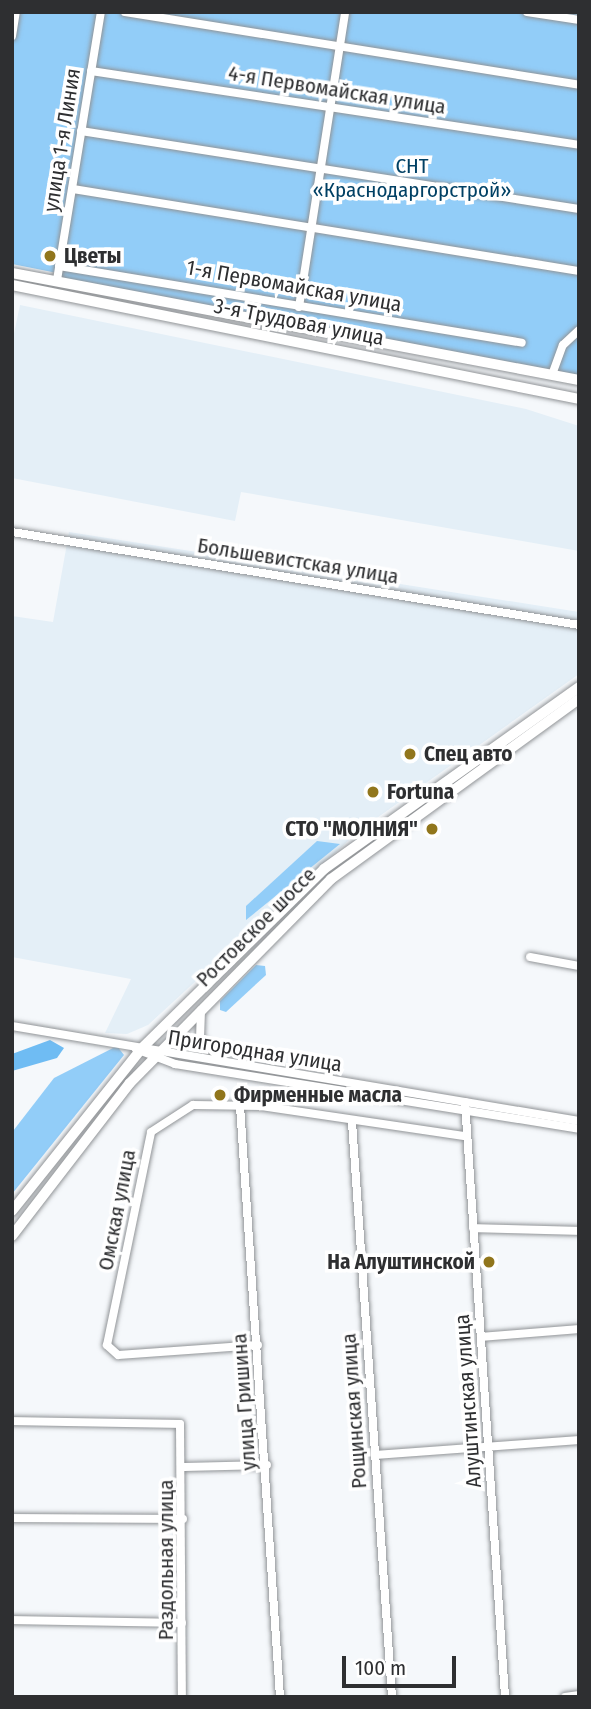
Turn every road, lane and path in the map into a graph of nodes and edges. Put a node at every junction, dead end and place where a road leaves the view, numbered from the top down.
1 (16, 12) edge
2 (101, 12) edge
3 (125, 12) edge
4 (345, 12) edge
5 (527, 12) edge
6 (576, 17) edge
7 (12, 36) edge
8 (341, 45) junction
9 (91, 71) junction
10 (579, 85) edge
11 (332, 106) junction
12 (81, 131) junction
13 (579, 145) edge
14 (321, 165) junction
15 (73, 189) junction
16 (579, 209) edge
17 (312, 226) junction
18 (579, 271) edge
19 (12, 273) edge
20 (58, 273) junction
21 (12, 285) edge
22 (299, 307) junction
23 (579, 330) edge
24 (522, 343) dead end
25 (553, 372) junction
26 (579, 380) edge
27 (579, 399) edge
28 (12, 532) edge
29 (579, 625) edge
30 (579, 687) edge
31 (579, 699) edge
32 (530, 957) dead end
33 (579, 966) edge
34 (201, 1010) junction
35 (12, 1026) edge
36 (138, 1049) junction
37 (154, 1056) junction
38 (240, 1066) junction
39 (240, 1105) junction
40 (464, 1106) junction
41 (579, 1121) edge
42 (352, 1122) junction
43 (579, 1129) edge
44 (464, 1136) junction
45 (12, 1211) edge
46 (472, 1228) junction
47 (579, 1231) edge
48 (12, 1236) edge
49 (579, 1329) edge
50 (481, 1337) junction
51 (258, 1345) junction
52 (12, 1421) edge
53 (579, 1440) edge
54 (487, 1446) junction
55 (375, 1455) junction
56 (267, 1465) junction
57 (184, 1466) junction
58 (12, 1518) edge
59 (183, 1519) junction
60 (12, 1620) edge
61 (183, 1623) junction
62 (579, 1695) edge
63 (182, 1697) edge
64 (280, 1697) edge
65 (391, 1697) edge
66 (505, 1697) edge
67 (565, 1697) edge

1 - 7 street
2 - 9 street, улица 1-я Линия
3 - 8 street
4 - 8 street
5 - 6 street
8 - 10 street
8 - 11 street
9 - 11 street, 4-я Первомайская улица
9 - 12 street, улица 1-я Линия
11 - 13 street, 4-я Первомайская улица
11 - 14 street
12 - 14 street
12 - 15 street, улица 1-я Линия
14 - 16 street
14 - 17 street
15 - 17 street
15 - 20 street, улица 1-я Линия
17 - 18 street
17 - 22 street
19 - 20 main road, 1-я Первомайская улица
20 - 22 street, 1-я Первомайская улица
20 - 25 main road, 3-я Трудовая улица
21 - 27 main road, 3-я Трудовая улица
22 - 24 street, 1-я Первомайская улица
23 - 25 street
25 - 26 main road
28 - 29 street, Большевистская улица
30 - 36 highway, Ростовское шоссе
31 - 34 highway, Ростовское шоссе
32 - 33 street
34 - 37 highway, Ростовское шоссе
34 - 38 street
35 - 36 street, Пригородная улица
36 - 37 street, Пригородная улица
36 - 45 highway, Ростовское шоссе
37 - 38 street, Пригородная улица
37 - 40 street, Пригородная улица
37 - 48 highway, Ростовское шоссе
38 - 40 street, Пригородная улица
39 - 42 street
39 - 51 street, улица Гришина
39 - 51 street, Омская улица
40 - 41 street, Пригородная улица
40 - 43 street, Пригородная улица
40 - 44 street, Алуштинская улица
42 - 44 street
42 - 55 street, Рощинская улица
44 - 46 street, Алуштинская улица
46 - 47 street
46 - 50 street, Алуштинская улица
49 - 50 street
50 - 54 street, Алуштинская улица
51 - 56 street, улица Гришина
52 - 57 street, Раздольная улица
53 - 54 street
54 - 55 street
54 - 66 street, Алуштинская улица
55 - 65 street, Рощинская улица
56 - 57 street
56 - 64 street, улица Гришина
57 - 59 street, Раздольная улица
58 - 59 street
59 - 61 street, Раздольная улица
60 - 61 street
61 - 63 street, Раздольная улица
62 - 67 street

